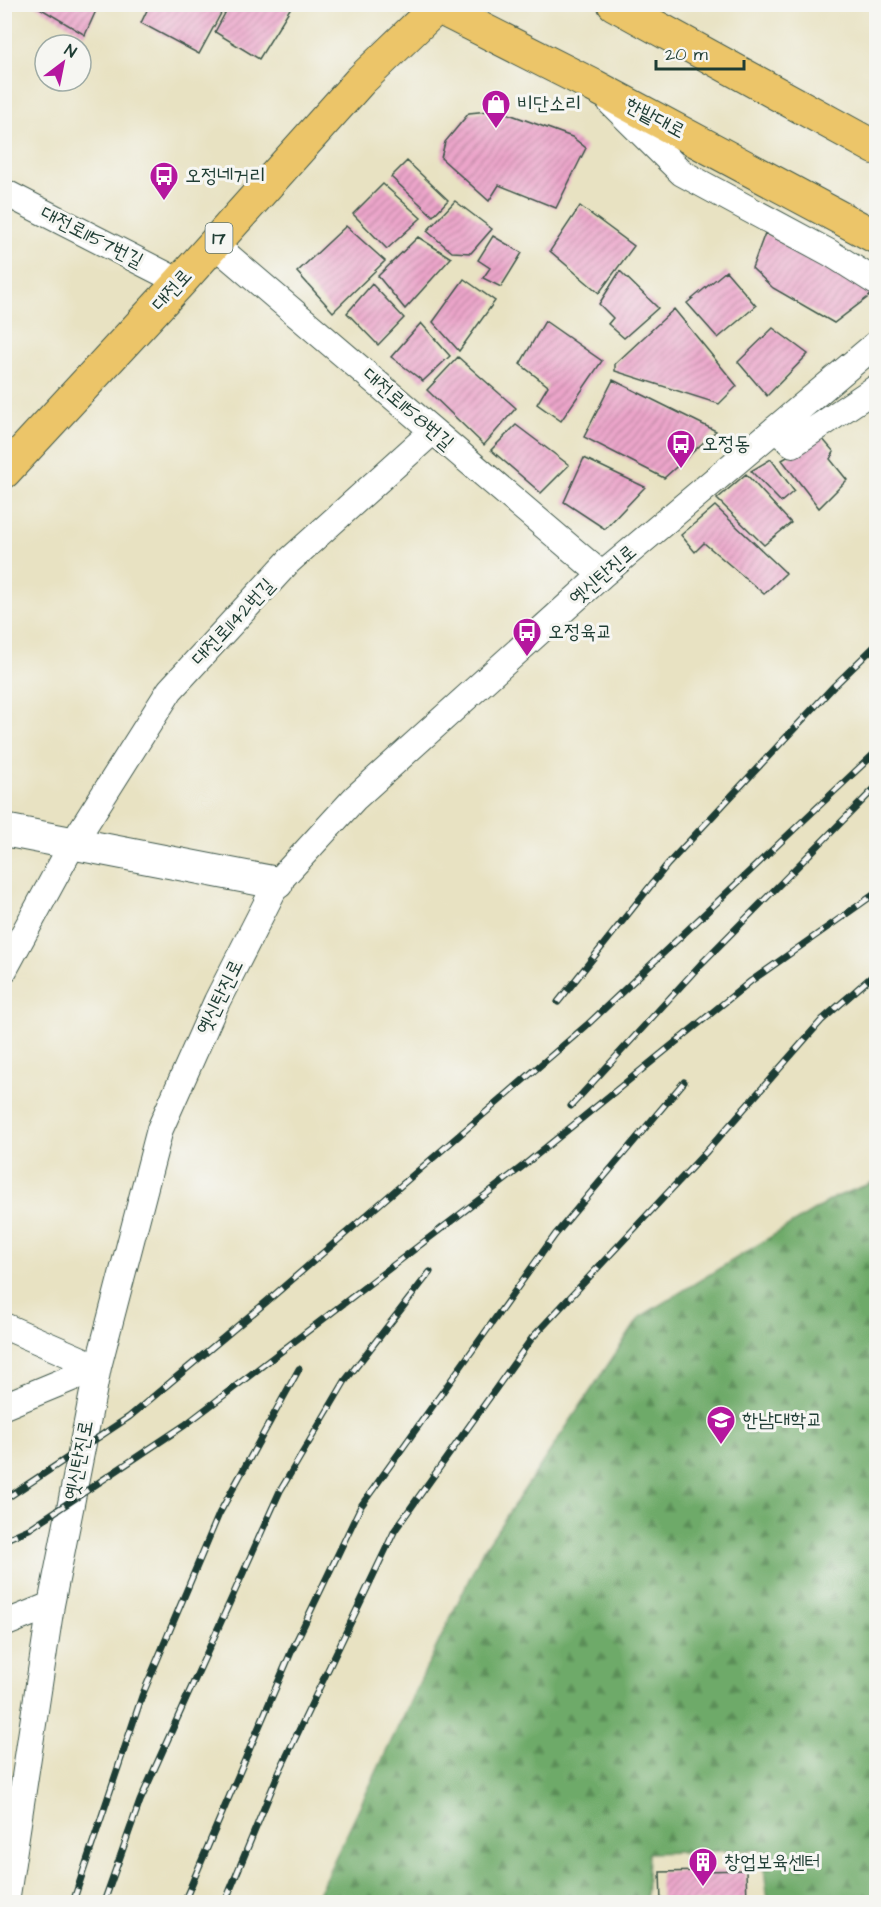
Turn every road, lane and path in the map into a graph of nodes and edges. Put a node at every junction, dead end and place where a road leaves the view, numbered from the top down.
1 (614, 4) edge
2 (436, 5) edge
3 (594, 86) junction
4 (876, 148) edge
5 (4, 192) edge
6 (876, 237) edge
7 (214, 244) junction
8 (180, 282) junction
9 (876, 282) edge
10 (876, 344) edge
11 (876, 388) edge
12 (775, 429) junction
13 (433, 431) junction
14 (4, 471) edge
15 (602, 575) junction
16 (4, 830) edge
17 (72, 845) junction
18 (277, 883) junction
19 (4, 970) edge
20 (4, 1326) edge
21 (98, 1367) junction
22 (4, 1406) edge
23 (51, 1605) junction
24 (4, 1624) edge
25 (6, 1902) edge

1 - 4 main road
2 - 3 main road, 한밭대로
2 - 7 main road, 대전로 / 17
3 - 6 main road, 한밭대로
3 - 9 street
5 - 8 street, 대전로1157번길
7 - 8 main road, 대전로 / 17
7 - 13 street, 대전로1158번길
8 - 14 main road, 대전로 / 17
10 - 12 street, 옛신탄진로
11 - 12 street
12 - 15 street, 옛신탄진로
13 - 15 street, 대전로1158번길
13 - 17 street, 대전로1142번길
15 - 18 street, 옛신탄진로
16 - 17 street
17 - 18 street
17 - 19 street, 대전로1142번길
18 - 21 street, 옛신탄진로
20 - 21 street
21 - 22 street
21 - 23 street, 옛신탄진로
23 - 24 street
23 - 25 street, 옛신탄진로

